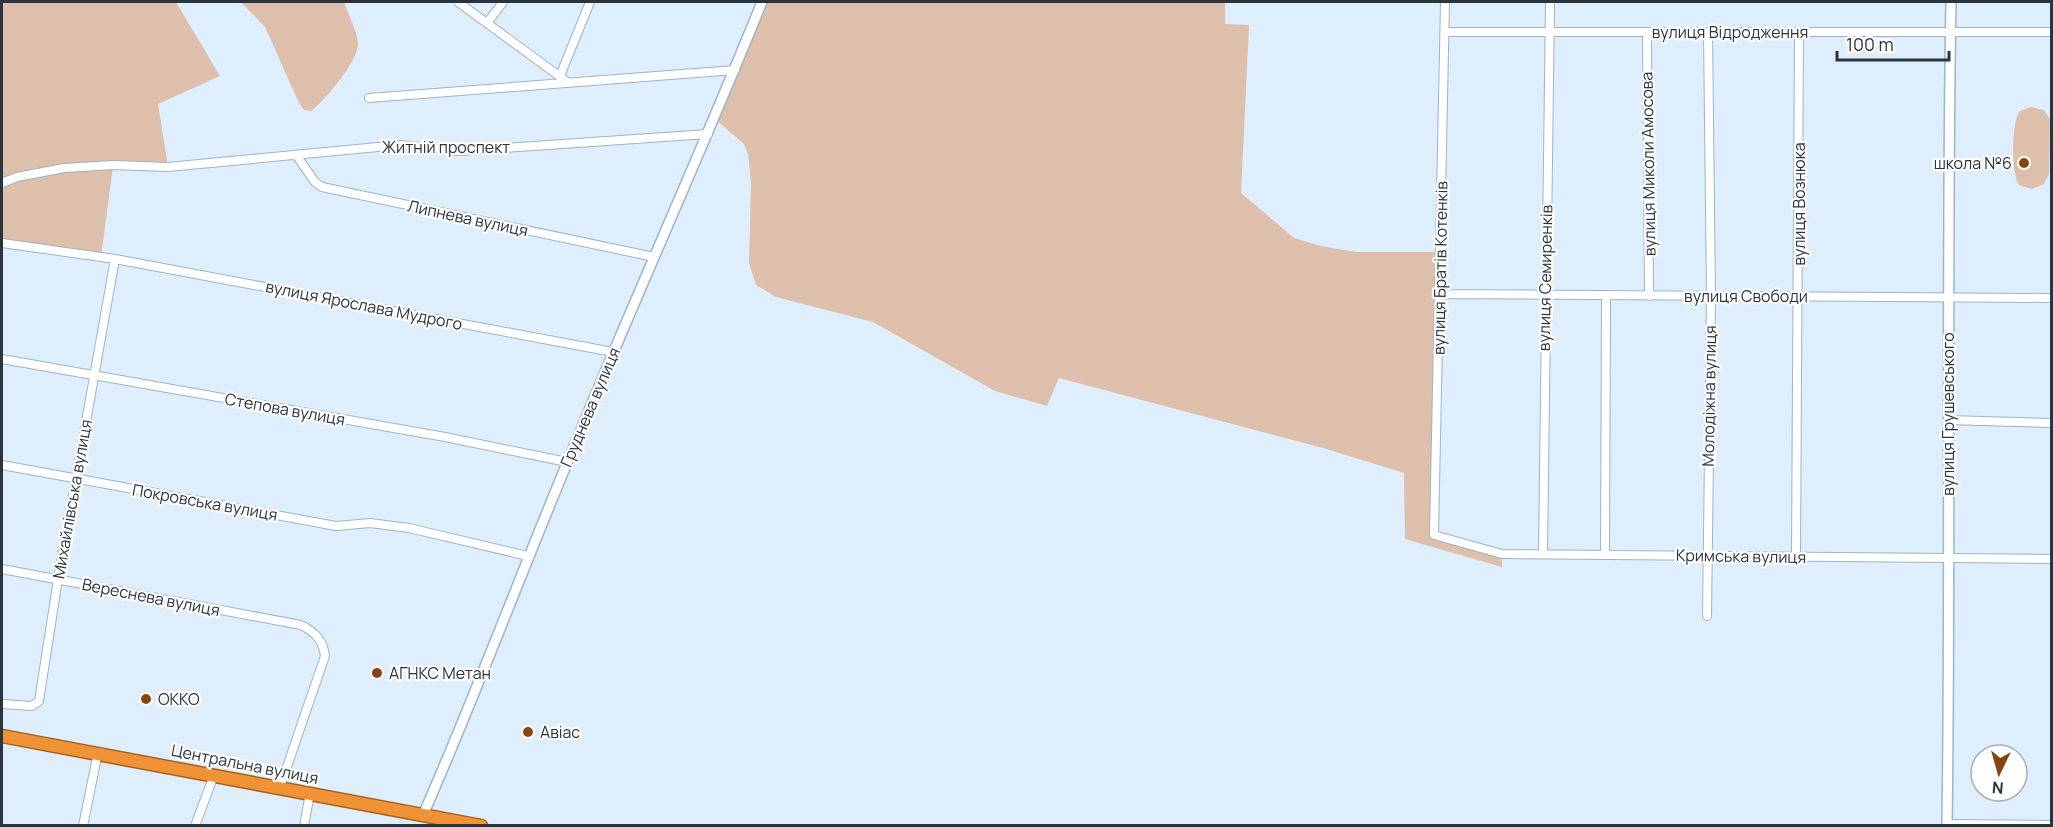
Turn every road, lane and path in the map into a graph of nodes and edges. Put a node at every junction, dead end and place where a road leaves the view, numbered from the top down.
1 (458, 2) edge
2 (503, 2) edge
3 (590, 2) edge
4 (762, 2) edge
5 (1445, 2) edge
6 (1550, 2) edge
7 (1951, 2) edge
8 (488, 23) junction
9 (1445, 32) junction
10 (1647, 32) junction
11 (1708, 32) junction
12 (1799, 32) junction
13 (1951, 32) junction
14 (2052, 32) edge
15 (1549, 33) junction
16 (735, 70) junction
17 (563, 79) junction
18 (369, 98) dead end
19 (708, 134) junction
20 (296, 155) junction
21 (2, 183) edge
22 (2, 243) edge
23 (654, 257) junction
24 (115, 259) junction
25 (1440, 294) junction
26 (1545, 295) junction
27 (1606, 295) junction
28 (1649, 296) junction
29 (1711, 296) junction
30 (1799, 296) junction
31 (1948, 297) junction
32 (2052, 298) edge
33 (613, 352) junction
34 (2, 359) edge
35 (94, 375) junction
36 (1948, 420) junction
37 (2052, 423) edge
38 (567, 462) junction
39 (2, 465) edge
40 (76, 478) junction
41 (1434, 535) joint
42 (1543, 554) junction
43 (1605, 555) junction
44 (528, 556) junction
45 (1707, 556) junction
46 (1796, 557) junction
47 (1949, 559) junction
48 (2052, 559) edge
49 (2, 569) edge
50 (58, 579) junction
51 (1707, 616) dead end
52 (2, 704) edge
53 (2, 736) edge
54 (98, 753) junction
55 (214, 775) junction
56 (280, 787) junction
57 (310, 793) junction
58 (423, 815) junction
59 (83, 825) edge
60 (195, 825) edge
61 (304, 825) edge
62 (481, 825) edge
63 (1947, 825) edge
64 (2052, 825) edge

1 - 8 street
2 - 8 street
3 - 17 street
4 - 16 street, Груднева вулиця
5 - 9 street, вулиця Братів Котенків
6 - 15 street, вулиця Семиренків
7 - 13 street, вулиця Грушевського
8 - 17 street
9 - 15 street, вулиця Відродження
9 - 25 street, вулиця Братів Котенків
10 - 11 street, вулиця Відродження
10 - 15 street, вулиця Відродження
10 - 28 street, вулиця Миколи Амосова
11 - 12 street, вулиця Відродження
11 - 29 street, Молодіжна вулиця
12 - 13 street, вулиця Відродження
12 - 30 street, вулиця Вознюка
13 - 14 street, вулиця Відродження
13 - 31 street, вулиця Грушевського
15 - 26 street, вулиця Семиренків
16 - 17 street
16 - 19 street, Груднева вулиця
17 - 18 street
19 - 20 street, Житній проспект
19 - 23 street, Груднева вулиця
20 - 21 street, Житній проспект
20 - 23 street, Липнева вулиця
22 - 24 street, вулиця Ярослава Мудрого
23 - 33 street, Груднева вулиця
24 - 33 street, вулиця Ярослава Мудрого
24 - 35 street, Михайлівська вулиця
25 - 26 street, вулиця Свободи
25 - 41 street, вулиця Братів Котенків
26 - 27 street, вулиця Свободи
26 - 42 street, вулиця Семиренків
27 - 28 street, вулиця Свободи
27 - 43 street
28 - 29 street, вулиця Свободи
29 - 30 street, вулиця Свободи
29 - 45 street, Молодіжна вулиця
30 - 31 street, вулиця Свободи
30 - 46 street, вулиця Вознюка
31 - 32 street, вулиця Свободи
31 - 36 street, вулиця Грушевського
33 - 38 street, Груднева вулиця
34 - 35 street, Степова вулиця
35 - 38 street, Степова вулиця
35 - 40 street, Михайлівська вулиця
36 - 37 street
36 - 47 street, вулиця Грушевського
38 - 44 street, Груднева вулиця
39 - 40 street, Покровська вулиця
40 - 44 street, Покровська вулиця
40 - 50 street, Михайлівська вулиця
41 - 42 street, Кримська вулиця
42 - 43 street, Кримська вулиця
43 - 45 street, Кримська вулиця
44 - 58 street, Груднева вулиця
45 - 46 street, Кримська вулиця
45 - 51 street, Молодіжна вулиця
46 - 47 street, Кримська вулиця
47 - 48 street, Кримська вулиця
47 - 63 street, вулиця Грушевського
49 - 50 street, Вереснева вулиця
50 - 52 street, Михайлівська вулиця
50 - 56 street, Вереснева вулиця
53 - 54 highway, Центральна вулиця
54 - 55 highway, Центральна вулиця
54 - 59 street
55 - 56 highway, Центральна вулиця
55 - 60 street
56 - 57 highway, Центральна вулиця
57 - 58 highway, Центральна вулиця
57 - 61 street
58 - 62 highway, Центральна вулиця
63 - 64 street

